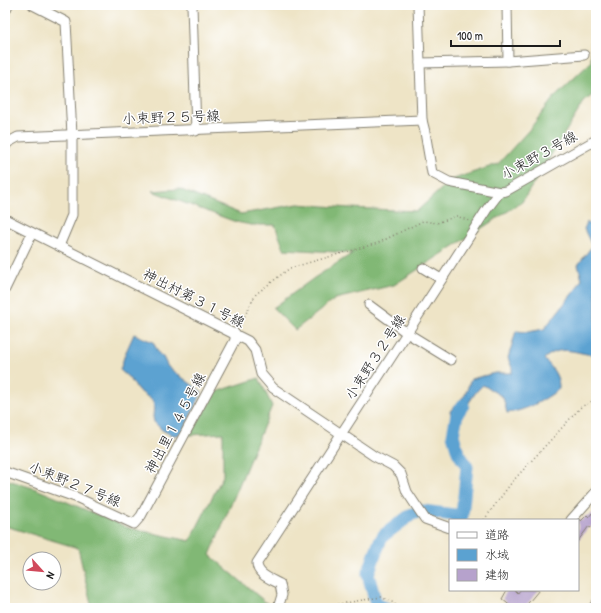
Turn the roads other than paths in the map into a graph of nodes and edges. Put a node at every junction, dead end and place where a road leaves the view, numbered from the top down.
1 (8, 5) edge
2 (33, 5) edge
3 (192, 5) edge
4 (418, 5) edge
5 (507, 5) edge
6 (5, 11) edge
7 (584, 55) dead end
8 (508, 61) junction
9 (420, 63) junction
10 (422, 120) junction
11 (196, 131) junction
12 (72, 135) junction
13 (596, 140) edge
14 (5, 147) edge
15 (500, 192) junction
16 (5, 219) edge
17 (32, 233) junction
18 (59, 246) junction
19 (423, 268) dead end
20 (441, 279) junction
21 (5, 289) edge
22 (369, 305) dead end
23 (235, 333) junction
24 (407, 333) junction
25 (451, 360) dead end
26 (342, 434) junction
27 (5, 472) edge
28 (596, 492) edge
29 (572, 519) edge
30 (134, 524) joint
31 (449, 528) edge
32 (596, 604) edge
33 (279, 608) edge
34 (593, 608) edge

1 - 6 street
2 - 12 street
3 - 11 street
4 - 9 street
5 - 8 street
7 - 8 street
8 - 9 street
9 - 10 street
10 - 11 street, 小束野２５号線
10 - 15 street, 小束野３号線
11 - 12 street, 小束野２５号線
12 - 14 street, 小束野２５号線
12 - 18 street
13 - 15 street, 小束野３号線
15 - 20 street, 小束野３２号線
16 - 17 street, 神出村第３１号線
17 - 18 street, 神出村第３１号線
17 - 21 street
18 - 23 street, 神出村第３１号線
19 - 20 street
20 - 24 street, 小束野３２号線
22 - 24 street
23 - 26 street, 神出村第３１号線
23 - 30 street, 神出里１４５号線
24 - 25 street
24 - 26 street, 小束野３２号線
26 - 31 street, 神出村第３１号線
26 - 33 street, 小束野３２号線
27 - 30 street, 小束野２７号線
28 - 29 street
32 - 34 street

